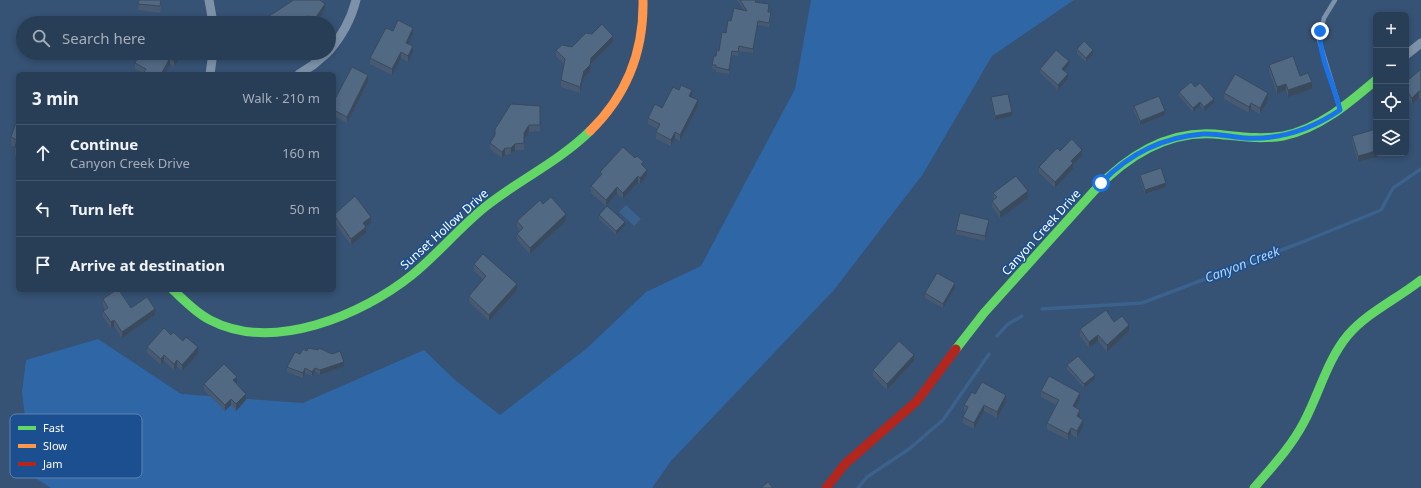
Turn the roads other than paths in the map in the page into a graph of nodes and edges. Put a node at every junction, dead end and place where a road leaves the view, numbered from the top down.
1 (209, 0) edge
2 (356, 0) edge
3 (643, 0) edge
4 (1335, 0) edge
5 (212, 16) edge
6 (336, 42) edge
7 (1421, 43) edge
8 (1409, 53) edge
9 (212, 60) edge
10 (319, 60) edge
11 (210, 72) edge
12 (302, 72) edge
13 (1373, 82) edge
14 (1340, 110) junction
15 (1421, 280) edge
16 (175, 292) edge
17 (826, 488) edge
18 (1254, 488) edge

1 - 5 street
2 - 6 street
3 - 16 street, Sunset Hollow Drive
4 - 14 lane
7 - 8 street
9 - 11 street
10 - 12 street
13 - 14 street, Canyon Creek Drive
14 - 17 street, Canyon Creek Drive
15 - 18 street

